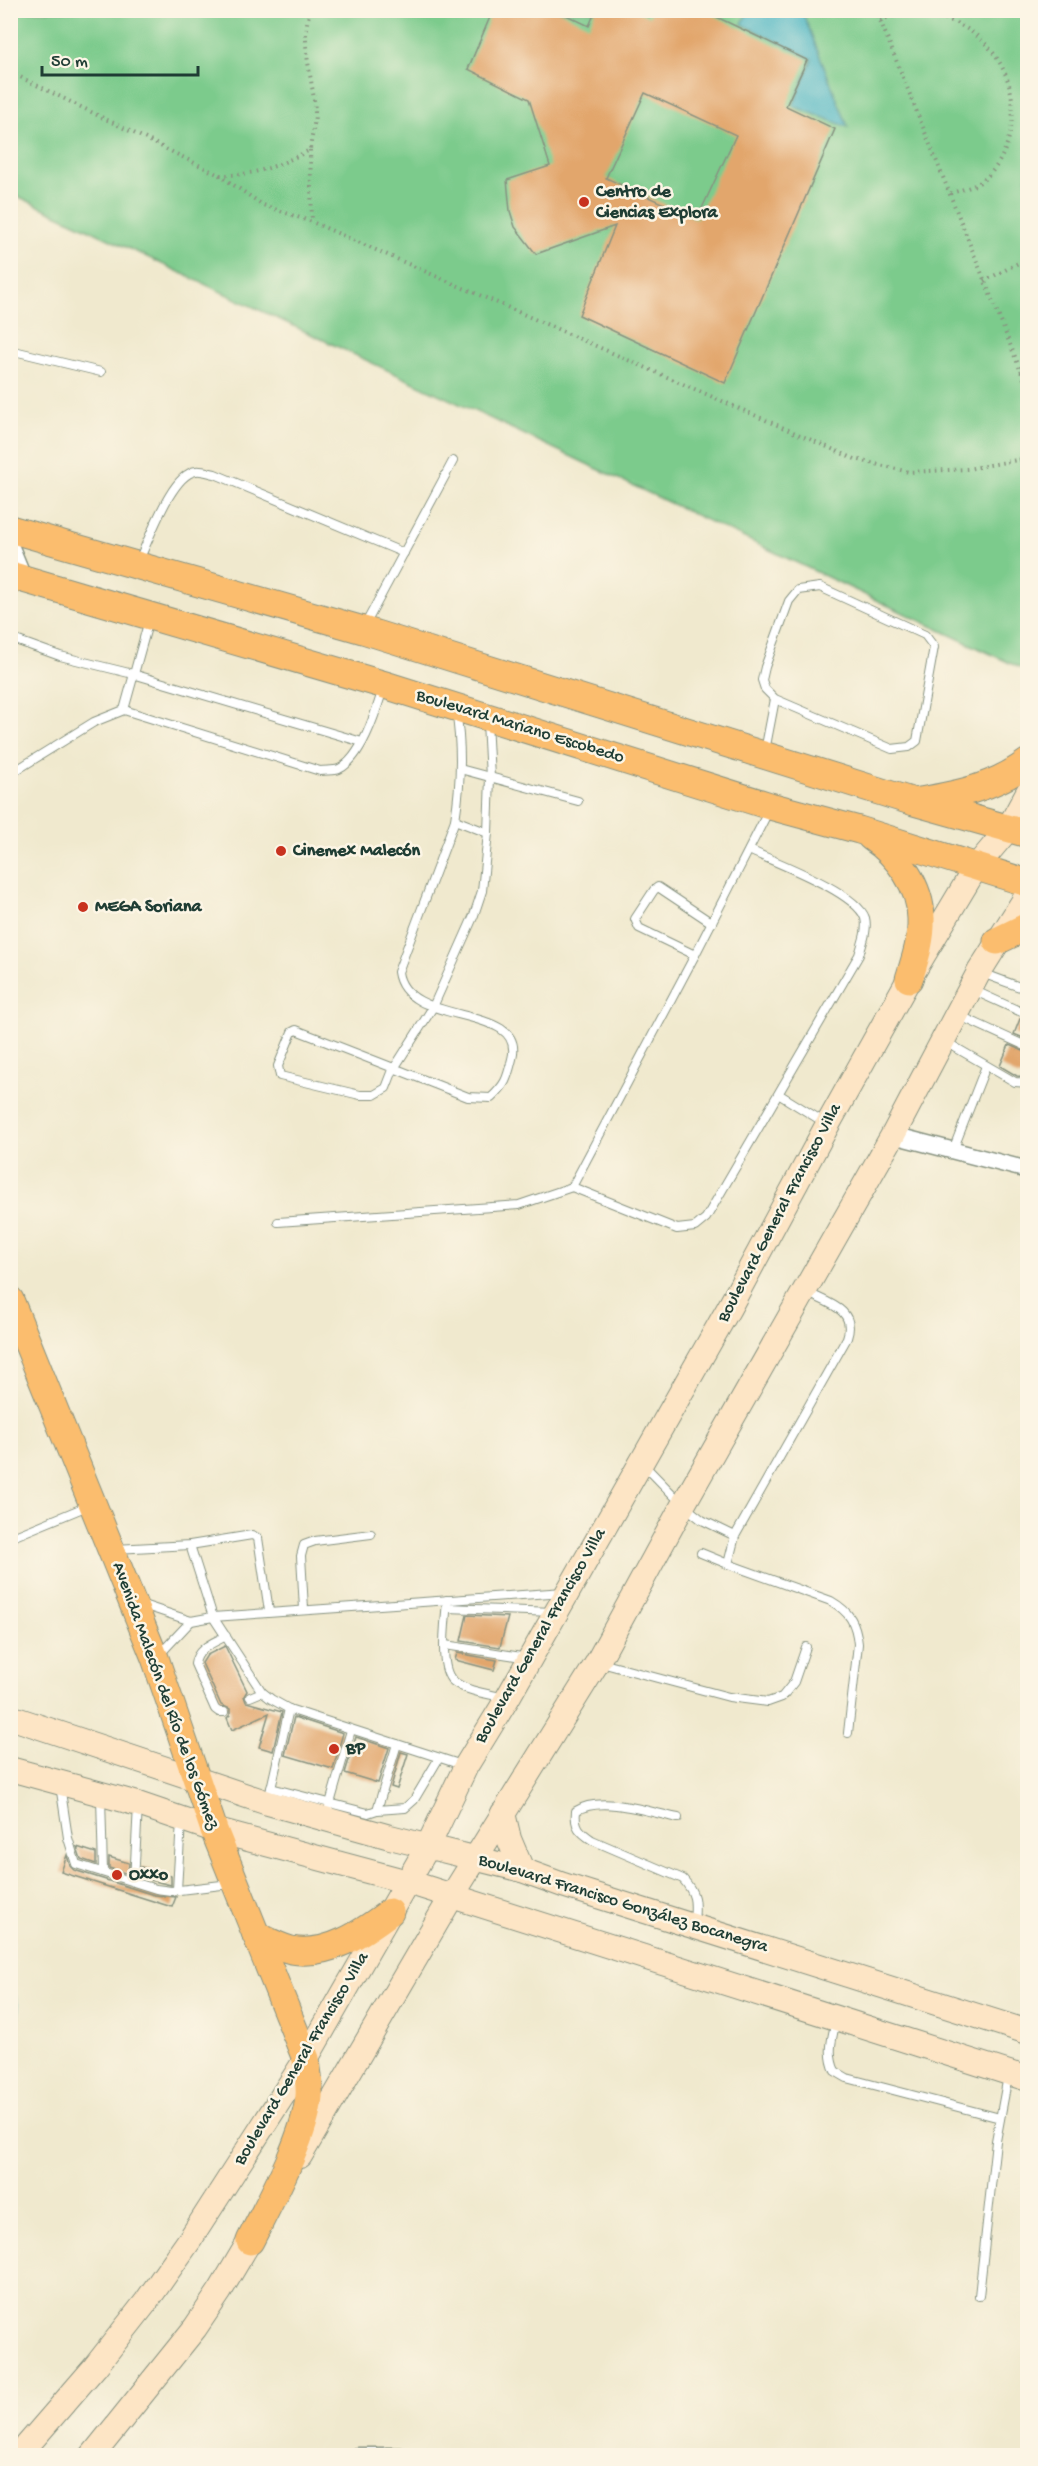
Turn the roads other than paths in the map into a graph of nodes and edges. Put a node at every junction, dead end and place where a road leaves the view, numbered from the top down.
1 (10, 350) edge
2 (101, 372) dead end
3 (453, 461) dead end
4 (10, 529) edge
5 (10, 546) edge
6 (404, 553) junction
7 (137, 565) junction
8 (17, 577) edge
9 (191, 580) junction
10 (151, 615) junction
11 (363, 630) junction
12 (10, 638) edge
13 (133, 674) junction
14 (385, 685) junction
15 (775, 699) junction
16 (455, 708) junction
17 (124, 710) junction
18 (487, 716) junction
19 (362, 742) junction
20 (764, 754) junction
21 (1028, 762) edge
22 (460, 769) junction
23 (10, 774) edge
24 (490, 777) junction
25 (1028, 792) edge
26 (578, 801) dead end
27 (915, 802) junction
28 (770, 807) junction
29 (456, 820) junction
30 (860, 830) junction
31 (1018, 831) edge
32 (488, 833) junction
33 (749, 850) junction
34 (976, 867) junction
35 (1028, 883) edge
36 (1028, 894) edge
37 (712, 923) junction
38 (1028, 926) edge
39 (997, 941) junction
40 (695, 955) junction
41 (909, 979) junction
42 (975, 980) junction
43 (1028, 990) edge
44 (433, 1006) junction
45 (957, 1014) junction
46 (1028, 1015) edge
47 (943, 1040) junction
48 (1028, 1047) edge
49 (986, 1066) junction
50 (393, 1070) junction
51 (1028, 1083) edge
52 (780, 1095) junction
53 (828, 1124) junction
54 (893, 1134) junction
55 (953, 1150) junction
56 (1028, 1170) edge
57 (572, 1187) junction
58 (278, 1222) dead end
59 (805, 1292) junction
60 (10, 1300) edge
61 (641, 1462) junction
62 (93, 1504) junction
63 (683, 1505) junction
64 (371, 1534) dead end
65 (735, 1536) junction
66 (10, 1538) edge
67 (190, 1545) junction
68 (111, 1549) junction
69 (701, 1553) dead end
70 (728, 1564) junction
71 (132, 1602) junction
72 (562, 1602) junction
73 (447, 1604) junction
74 (304, 1609) junction
75 (269, 1611) junction
76 (213, 1617) junction
77 (191, 1621) junction
78 (226, 1636) junction
79 (445, 1645) junction
80 (806, 1647) dead end
81 (530, 1658) junction
82 (155, 1659) junction
83 (597, 1663) junction
84 (262, 1692) junction
85 (250, 1697) dead end
86 (507, 1698) junction
87 (289, 1709) junction
88 (224, 1712) dead end
89 (10, 1717) edge
90 (351, 1730) junction
91 (848, 1733) dead end
92 (397, 1744) junction
93 (439, 1758) junction
94 (466, 1766) junction
95 (10, 1769) edge
96 (196, 1780) junction
97 (60, 1782) junction
98 (100, 1793) junction
99 (270, 1796) junction
100 (138, 1804) junction
101 (377, 1810) junction
102 (327, 1811) junction
103 (503, 1813) junction
104 (678, 1818) dead end
105 (181, 1819) junction
106 (214, 1830) junction
107 (428, 1846) junction
108 (475, 1858) junction
109 (522, 1870) junction
110 (103, 1872) junction
111 (134, 1882) junction
112 (408, 1882) junction
113 (237, 1884) junction
114 (177, 1890) junction
115 (452, 1896) junction
116 (390, 1912) junction
117 (694, 1926) junction
118 (256, 1935) junction
119 (836, 2018) junction
120 (1028, 2032) edge
121 (306, 2059) junction
122 (1018, 2076) edge
123 (1000, 2118) junction
124 (250, 2241) junction
125 (979, 2296) dead end
126 (375, 2455) edge
127 (18, 2456) edge
128 (92, 2456) edge
129 (357, 2456) edge
130 (400, 2456) edge

1 - 2 lane
3 - 6 lane
4 - 7 main road
5 - 8 street
6 - 7 lane
6 - 11 lane
7 - 9 main road
8 - 10 main road, Boulevard Mariano Escobedo
9 - 10 main road
9 - 11 main road
10 - 13 lane
10 - 14 main road, Boulevard Mariano Escobedo
11 - 20 main road
12 - 13 lane
13 - 17 lane
13 - 19 lane
14 - 16 main road, Boulevard Mariano Escobedo
14 - 19 lane
15 - 15 lane
15 - 20 lane
16 - 18 main road, Boulevard Mariano Escobedo
16 - 22 lane
17 - 19 lane
17 - 23 lane
18 - 24 lane
18 - 28 main road, Boulevard Mariano Escobedo
20 - 27 main road
21 - 27 main road
22 - 24 lane
22 - 29 lane
24 - 26 lane
24 - 32 lane
25 - 31 main road, Boulevard General Francisco Villa
27 - 31 main road
28 - 30 main road, Boulevard Mariano Escobedo
28 - 33 lane
29 - 32 lane
29 - 44 lane
30 - 34 main road, Boulevard Mariano Escobedo
30 - 41 main road
31 - 34 main road, Boulevard General Francisco Villa
32 - 44 lane
33 - 37 lane
33 - 52 lane
34 - 35 main road, Boulevard Mariano Escobedo
34 - 41 main road, Boulevard General Francisco Villa
36 - 39 main road
37 - 40 lane
37 - 40 lane
38 - 39 main road
39 - 42 main road
40 - 57 lane
41 - 53 main road, Boulevard General Francisco Villa
42 - 43 lane
42 - 45 main road
42 - 46 lane
44 - 50 lane
44 - 50 lane
45 - 47 main road
45 - 48 lane
47 - 49 lane
47 - 54 main road
49 - 51 lane
49 - 55 lane
50 - 50 lane
52 - 53 lane
52 - 57 lane
53 - 61 main road, Boulevard General Francisco Villa
54 - 55 street
54 - 59 main road
55 - 56 street
57 - 58 lane
59 - 63 main road
59 - 65 lane
60 - 62 main road, Avenida Malecón del Río de los Gómez
61 - 63 lane
61 - 72 main road, Boulevard General Francisco Villa
62 - 66 lane
62 - 68 main road, Avenida Malecón del Río de los Gómez
63 - 65 lane
63 - 83 main road
64 - 74 lane
65 - 70 lane
67 - 68 lane
67 - 75 lane
67 - 76 lane
68 - 71 main road, Avenida Malecón del Río de los Gómez
69 - 70 lane
70 - 91 lane
71 - 77 lane
71 - 82 main road, Avenida Malecón del Río de los Gómez
72 - 73 lane
72 - 73 lane
72 - 81 main road, Boulevard General Francisco Villa
73 - 74 lane
73 - 79 lane
74 - 75 lane
75 - 76 lane
76 - 77 lane
76 - 78 lane
77 - 82 lane
78 - 84 lane
78 - 88 lane
79 - 81 lane
79 - 86 lane
80 - 83 lane
81 - 86 main road, Boulevard General Francisco Villa
82 - 96 main road, Avenida Malecón del Río de los Gómez
83 - 103 main road
84 - 85 lane
84 - 87 lane
86 - 94 main road, Boulevard General Francisco Villa
87 - 90 lane
87 - 99 lane
89 - 96 main road, Boulevard Francisco González Bocanegra
90 - 92 lane
90 - 102 lane
92 - 93 lane
92 - 101 lane
93 - 94 lane
93 - 101 lane
94 - 107 main road, Boulevard General Francisco Villa
95 - 97 main road
96 - 99 main road, Boulevard Francisco González Bocanegra
96 - 106 main road, Avenida Malecón del Río de los Gómez
97 - 98 main road
97 - 110 lane
98 - 100 main road
98 - 110 lane
99 - 102 main road, Boulevard Francisco González Bocanegra
100 - 105 main road
100 - 111 lane
101 - 102 lane
102 - 107 main road, Boulevard Francisco González Bocanegra
103 - 108 main road
103 - 109 main road
104 - 117 lane
105 - 106 main road
105 - 114 lane
106 - 112 main road
106 - 113 main road, Avenida Malecón del Río de los Gómez
107 - 108 main road, Boulevard Francisco González Bocanegra
107 - 112 main road, Boulevard General Francisco Villa
108 - 109 main road, Boulevard Francisco González Bocanegra
108 - 115 main road
109 - 117 main road, Boulevard Francisco González Bocanegra
110 - 111 lane
111 - 114 lane
112 - 115 main road
112 - 116 main road, Boulevard General Francisco Villa
113 - 114 lane
113 - 118 main road, Avenida Malecón del Río de los Gómez
115 - 119 main road
115 - 124 main road
116 - 118 main road
116 - 121 main road, Boulevard General Francisco Villa
117 - 120 main road, Boulevard Francisco González Bocanegra
118 - 121 main road, Avenida Malecón del Río de los Gómez
119 - 122 main road
119 - 123 lane
121 - 124 main road, Avenida Malecón del Río de los Gómez
121 - 127 main road, Boulevard General Francisco Villa
122 - 123 lane
123 - 125 lane
124 - 128 main road
126 - 129 street
126 - 130 street

